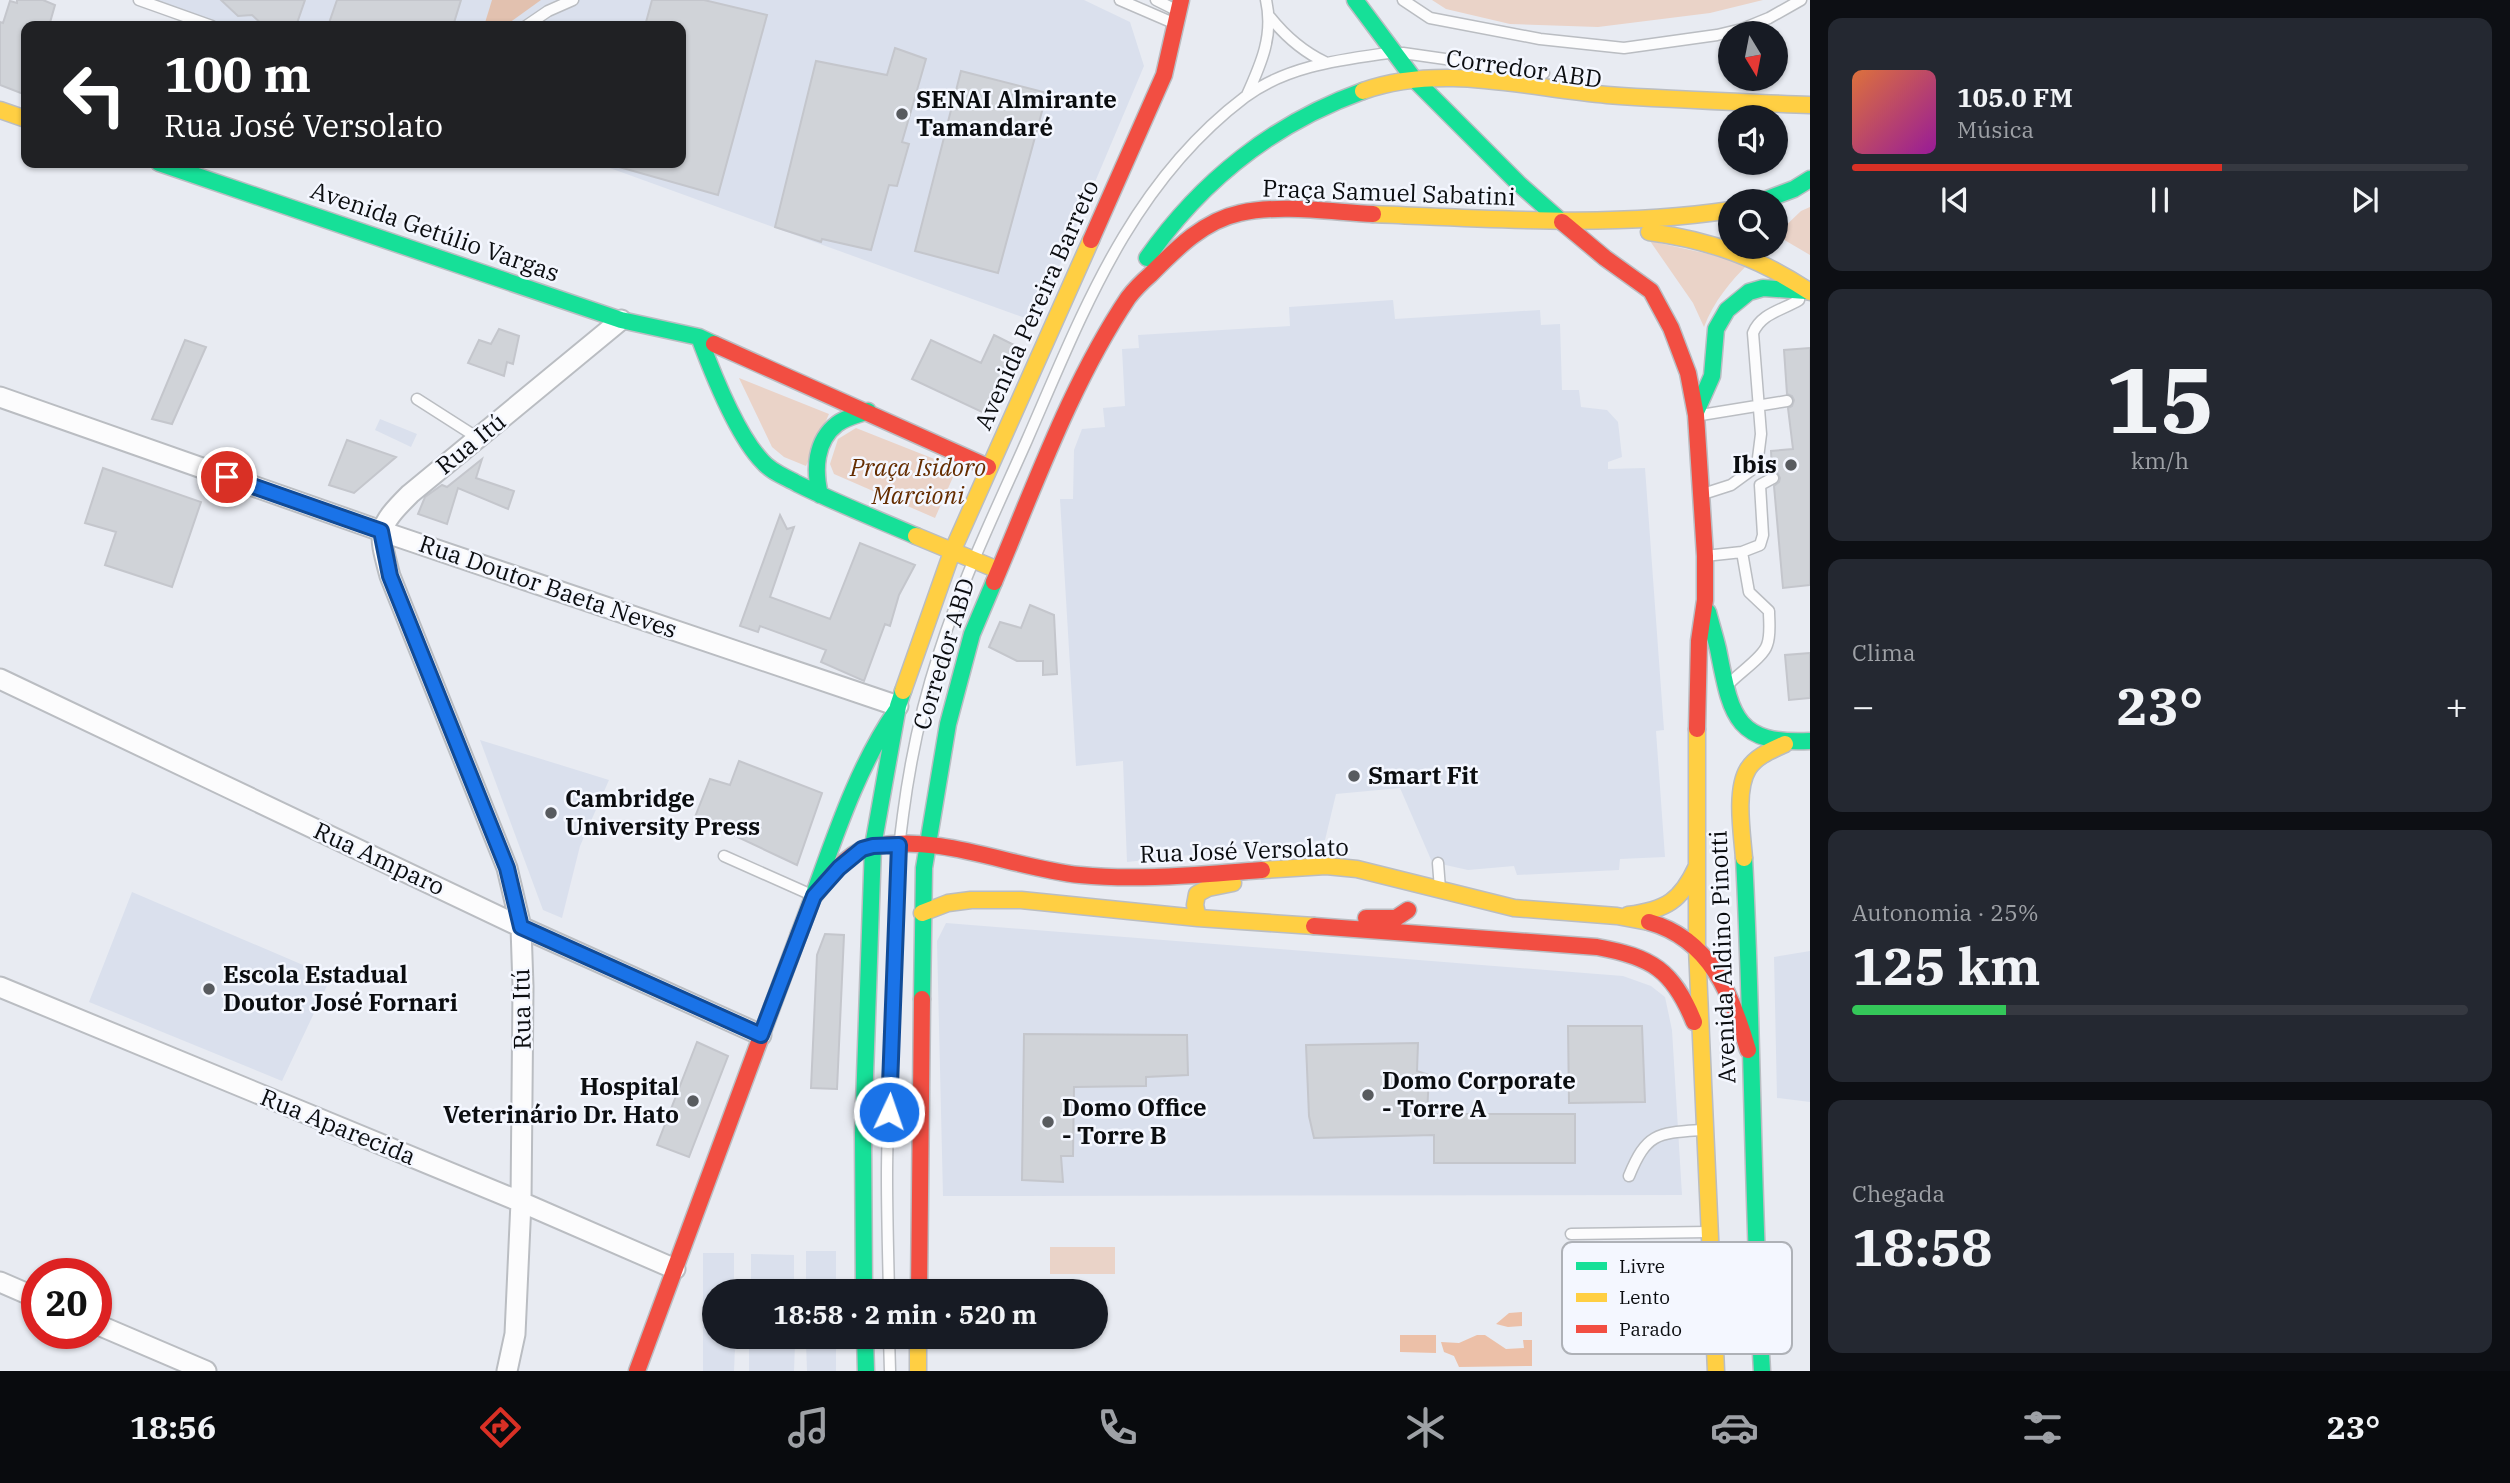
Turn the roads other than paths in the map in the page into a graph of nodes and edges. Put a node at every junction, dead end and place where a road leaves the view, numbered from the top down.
1 (139, 0) edge
2 (573, 0) edge
3 (1120, 0) edge
4 (1156, 0) edge
5 (1265, 0) edge
6 (1355, 0) edge
7 (1403, 0) edge
8 (1801, 0) edge
9 (1179, 12) edge
10 (1270, 17) junction
11 (198, 21) edge
12 (534, 21) edge
13 (1394, 52) junction
14 (1325, 62) junction
15 (1492, 73) junction
16 (1549, 74) dead end
17 (1414, 79) junction
18 (1247, 96) junction
19 (1810, 105) edge
20 (0, 110) edge
21 (21, 117) edge
22 (174, 168) edge
23 (1810, 178) edge
24 (1788, 191) edge
25 (1718, 212) edge
26 (1562, 222) junction
27 (1810, 292) edge
28 (1129, 296) junction
29 (621, 320) junction
30 (699, 337) junction
31 (0, 397) edge
32 (417, 399) dead end
33 (1787, 401) dead end
34 (1758, 405) junction
35 (868, 411) junction
36 (1696, 414) junction
37 (479, 438) junction
38 (988, 467) junction
39 (1773, 478) dead end
40 (1702, 494) junction
41 (820, 495) junction
42 (381, 531) junction
43 (952, 552) junction
44 (1742, 552) junction
45 (1705, 556) junction
46 (973, 560) junction
47 (998, 570) junction
48 (1705, 600) junction
49 (0, 679) edge
50 (1725, 688) junction
51 (898, 706) junction
52 (1809, 737) edge
53 (1785, 744) junction
54 (899, 845) junction
55 (927, 845) junction
56 (873, 846) junction
57 (724, 856) dead end
58 (1438, 863) dead end
59 (1697, 864) junction
60 (1289, 868) junction
61 (1409, 881) junction
62 (1440, 889) junction
63 (814, 896) junction
64 (1408, 910) junction
65 (922, 913) junction
66 (1616, 917) junction
67 (1198, 918) junction
68 (1297, 925) junction
69 (521, 927) junction
70 (1408, 934) junction
71 (1697, 948) junction
72 (0, 987) edge
73 (761, 1035) junction
74 (1700, 1037) junction
75 (1748, 1050) junction
76 (1704, 1130) junction
77 (1629, 1177) dead end
78 (521, 1202) junction
79 (1708, 1232) junction
80 (1571, 1234) dead end
81 (1709, 1242) edge
82 (1754, 1242) edge
83 (675, 1269) junction
84 (864, 1279) edge
85 (889, 1279) edge
86 (919, 1279) edge
87 (0, 1282) edge
88 (21, 1291) edge
89 (112, 1331) edge
90 (865, 1349) edge
91 (889, 1349) edge
92 (918, 1349) edge
93 (206, 1371) edge
94 (507, 1371) edge
95 (637, 1371) edge
96 (866, 1371) edge
97 (890, 1371) edge
98 (918, 1371) edge

1 - 11 lane
2 - 12 lane
3 - 9 lane
4 - 9 lane
5 - 10 lane, Corredor ABD
6 - 13 main road, Praça Samuel Sabatini
7 - 8 lane
9 - 38 main road, Avenida Pereira Barreto
10 - 14 lane
10 - 18 lane, Corredor ABD
13 - 14 lane, Corredor ABD
13 - 15 lane, Corredor ABD
13 - 17 main road, Praça Samuel Sabatini
14 - 18 lane, Corredor ABD
15 - 16 lane, Corredor ABD
15 - 17 main road
15 - 19 main road
17 - 26 main road, Praça Samuel Sabatini
17 - 28 main road
18 - 46 lane, Corredor ABD
20 - 21 main road
22 - 29 main road, Avenida Getúlio Vargas
23 - 24 main road
25 - 26 main road, Praça Samuel Sabatini
26 - 27 main road
26 - 28 main road, Praça Samuel Sabatini
26 - 36 main road, Avenida Aldino Pinotti
27 - 34 lane
27 - 36 main road
28 - 47 main road, Praça Samuel Sabatini
29 - 30 main road, Avenida Getúlio Vargas
29 - 37 street, Rua Itú
30 - 35 main road, Avenida Getúlio Vargas
30 - 41 main road
31 - 42 street, Rua Doutor Baeta Neves
32 - 37 lane
33 - 34 lane
34 - 36 lane
34 - 40 lane
35 - 38 main road, Avenida Getúlio Vargas
35 - 41 main road
36 - 40 main road, Avenida Aldino Pinotti
37 - 42 street, Rua Itú
38 - 43 main road, Avenida Pereira Barreto
39 - 44 lane
40 - 45 main road, Avenida Aldino Pinotti
41 - 43 main road
42 - 51 street, Rua Doutor Baeta Neves
42 - 69 street, Rua Itú
43 - 46 main road
43 - 51 main road, Avenida Pereira Barreto
44 - 45 lane
44 - 50 lane
45 - 48 main road, Avenida Aldino Pinotti
46 - 47 main road
46 - 54 lane, Corredor ABD
47 - 55 main road
48 - 50 main road, Avenida Aldino Pinotti
48 - 59 main road, Avenida Aldino Pinotti
49 - 69 street, Rua Amparo
50 - 53 main road, Avenida Aldino Pinotti
51 - 56 main road, Avenida Pereira Barreto
51 - 63 main road
52 - 53 main road
53 - 75 main road, Avenida Aldino Pinotti
54 - 55 main road, Rua José Versolato
54 - 56 main road, Rua José Versolato
54 - 85 lane, Corredor ABD
55 - 60 main road, Rua José Versolato
55 - 65 main road
56 - 63 main road
56 - 84 main road, Avenida Pereira Barreto
57 - 63 lane
58 - 62 lane
59 - 66 main road
59 - 71 main road, Avenida Aldino Pinotti
60 - 61 main road, Rua José Versolato
60 - 67 main road
61 - 62 main road, Rua José Versolato
61 - 64 main road
62 - 66 main road, Rua José Versolato
63 - 73 main road
64 - 68 main road
64 - 70 main road
65 - 67 main road
65 - 86 main road
66 - 71 main road, Rua José Versolato
67 - 68 main road
68 - 70 main road
69 - 73 street, Rua Amparo
69 - 78 street, Rua Itú
70 - 74 main road
71 - 74 main road, Avenida Aldino Pinotti
71 - 75 main road, Rua José Versolato
72 - 78 street, Rua Aparecida
73 - 83 main road
74 - 76 main road, Avenida Aldino Pinotti
75 - 82 main road, Avenida Aldino Pinotti
76 - 77 lane
76 - 79 main road, Avenida Aldino Pinotti
78 - 83 street, Rua Aparecida
78 - 94 street, Rua Itú
79 - 80 lane
79 - 81 main road, Avenida Aldino Pinotti
83 - 95 main road
87 - 88 street
89 - 93 street
90 - 96 main road
91 - 97 lane
92 - 98 main road

